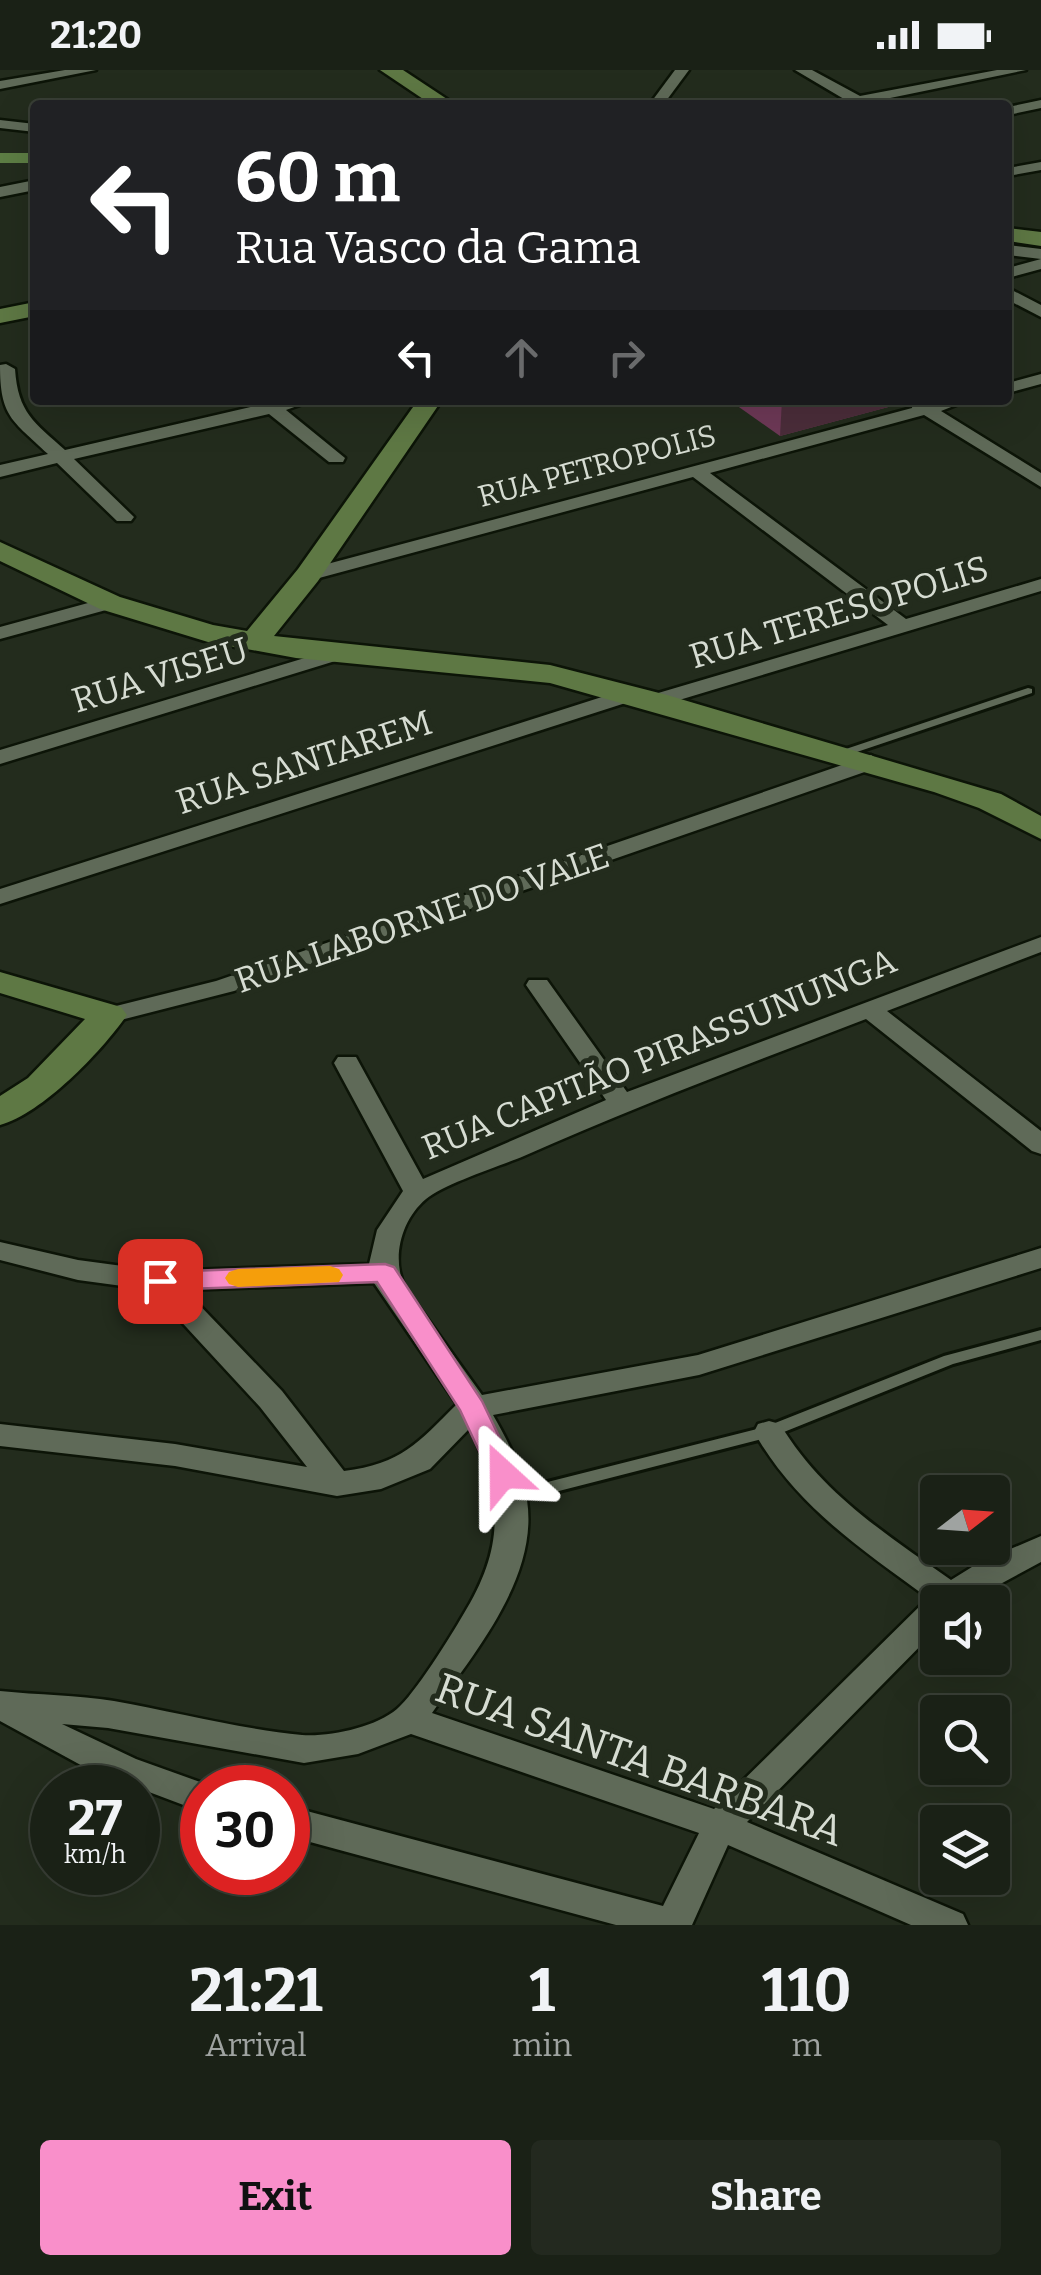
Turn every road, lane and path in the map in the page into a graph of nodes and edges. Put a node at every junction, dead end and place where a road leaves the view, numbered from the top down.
1 (89, 70) edge
2 (390, 70) edge
3 (682, 70) edge
4 (802, 70) edge
5 (931, 70) edge
6 (1019, 70) edge
7 (953, 81) junction
8 (0, 86) edge
9 (438, 100) edge
10 (660, 100) edge
11 (857, 100) joint
12 (1041, 104) edge
13 (1012, 110) edge
14 (0, 124) edge
15 (30, 127) edge
16 (1041, 166) edge
17 (1012, 171) edge
18 (30, 186) edge
19 (0, 192) edge
20 (1041, 264) edge
21 (1012, 271) edge
22 (1012, 295) edge
23 (30, 310) edge
24 (1041, 312) edge
25 (0, 316) edge
26 (6, 368) dead end
27 (1041, 379) edge
28 (1012, 387) edge
29 (263, 405) edge
30 (268, 405) edge
31 (427, 405) edge
32 (917, 405) edge
33 (922, 405) edge
34 (60, 456) junction
35 (336, 458) dead end
36 (0, 471) edge
37 (696, 471) junction
38 (1041, 481) edge
39 (124, 517) dead end
40 (0, 550) edge
41 (308, 575) junction
42 (1041, 585) edge
43 (110, 602) junction
44 (904, 626) junction
45 (0, 633) edge
46 (254, 642) junction
47 (338, 654) junction
48 (1028, 690) dead end
49 (643, 697) junction
50 (841, 754) junction
51 (0, 757) edge
52 (871, 762) junction
53 (1041, 829) edge
54 (0, 897) edge
55 (1041, 944) edge
56 (0, 982) edge
57 (538, 984) dead end
58 (869, 1009) junction
59 (109, 1015) junction
60 (347, 1063) dead end
61 (622, 1103) junction
62 (0, 1113) edge
63 (1041, 1144) edge
64 (417, 1192) junction
65 (0, 1251) edge
66 (1041, 1258) edge
67 (385, 1273) junction
68 (160, 1281) junction
69 (1041, 1335) edge
70 (472, 1408) junction
71 (769, 1432) junction
72 (0, 1435) edge
73 (337, 1484) junction
74 (512, 1497) junction
75 (1041, 1548) edge
76 (923, 1585) edge
77 (974, 1585) edge
78 (920, 1625) edge
79 (2, 1705) edge
80 (409, 1720) junction
81 (180, 1789) edge
82 (720, 1826) junction
83 (310, 1827) edge
84 (673, 1924) edge
85 (950, 1925) edge

1 - 8 street
2 - 9 main road
3 - 10 street
4 - 11 street
5 - 7 street
6 - 7 street
7 - 11 street
12 - 13 street
14 - 15 street
16 - 17 street
18 - 19 street
20 - 21 street
22 - 24 street
23 - 25 main road
26 - 34 street
27 - 28 street
29 - 34 street
30 - 35 street
31 - 41 main road
32 - 37 street, RUA PETROPOLIS
33 - 38 street
34 - 36 street
34 - 39 street
37 - 41 street, RUA PETROPOLIS
37 - 44 street
40 - 43 main road
41 - 46 main road
42 - 44 street, RUA TERESOPOLIS
43 - 45 street
43 - 46 main road
44 - 49 street, RUA TERESOPOLIS
46 - 47 main road
47 - 49 main road
47 - 51 street, RUA VISEU
48 - 50 lane
49 - 50 main road
49 - 54 street, RUA SANTAREM
50 - 52 main road
52 - 53 main road
52 - 59 street, RUA LABORNE DO VALE
55 - 58 street, RUA CAPITÃO PIRASSUNUNGA
56 - 59 main road
57 - 61 street
58 - 61 street, RUA CAPITÃO PIRASSUNUNGA
58 - 63 street
59 - 62 main road
60 - 64 street
61 - 64 street, RUA CAPITÃO PIRASSUNUNGA
64 - 67 street, RUA CAPITÃO PIRASSUNUNGA
65 - 68 street
66 - 70 street
67 - 68 street
67 - 70 street
68 - 73 street
69 - 71 lane
70 - 73 street
70 - 74 street
71 - 74 lane
71 - 76 street
72 - 73 street
74 - 80 street
75 - 77 street
78 - 82 street
79 - 80 street, RUA SANTA BARBARA
79 - 81 street
80 - 82 street, RUA SANTA BARBARA
82 - 84 street
82 - 85 street, RUA SANTA BARBARA
83 - 84 street

